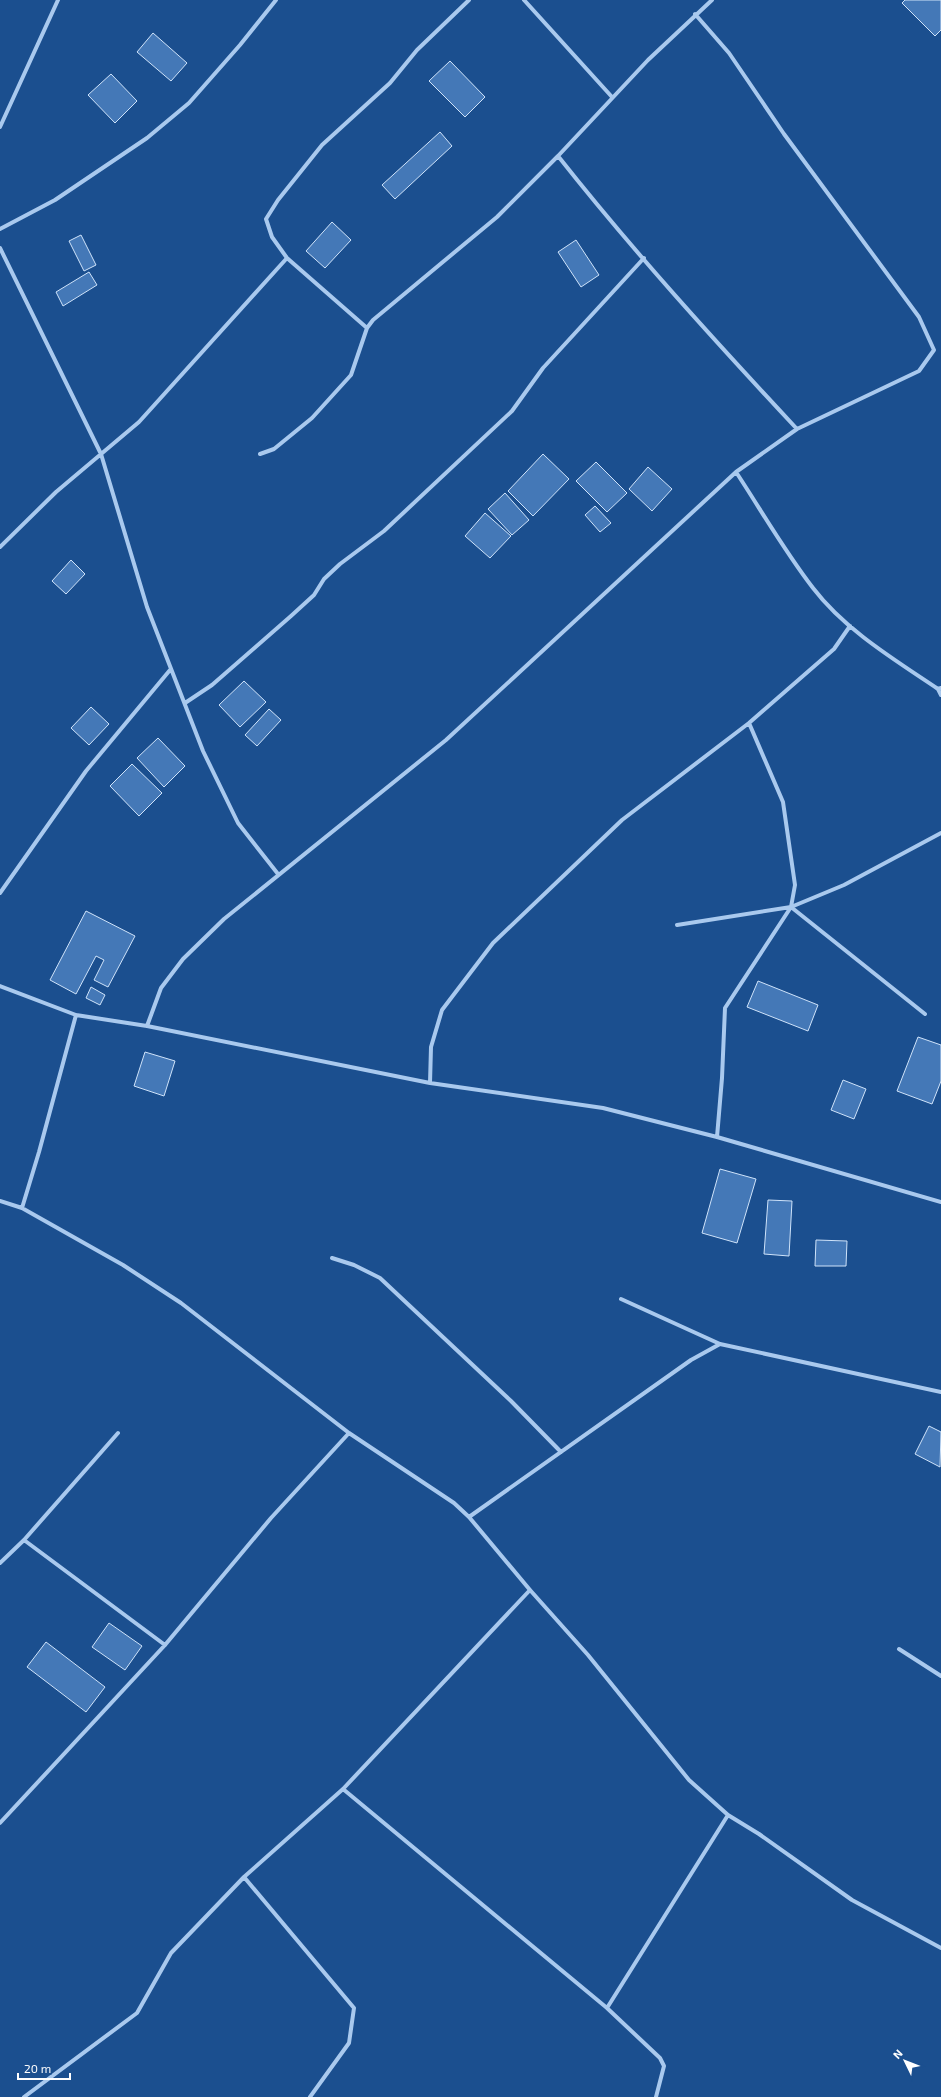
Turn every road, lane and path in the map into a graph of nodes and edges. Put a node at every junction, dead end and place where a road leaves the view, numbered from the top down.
1 (58, 0) edge
2 (276, 0) edge
3 (469, 0) edge
4 (524, 0) edge
5 (712, 0) edge
6 (695, 14) junction
7 (612, 96) junction
8 (0, 128) edge
9 (558, 156) junction
10 (0, 229) edge
11 (0, 248) edge
12 (287, 258) junction
13 (644, 258) junction
14 (367, 328) junction
15 (797, 429) junction
16 (101, 454) junction
17 (260, 454) dead end
18 (736, 472) junction
19 (0, 547) edge
20 (850, 626) junction
21 (170, 670) junction
22 (939, 689) edge
23 (941, 695) edge
24 (185, 703) junction
25 (749, 723) junction
26 (941, 833) edge
27 (278, 874) junction
28 (0, 893) edge
29 (791, 907) junction
30 (677, 924) dead end
31 (0, 986) edge
32 (925, 1014) dead end
33 (76, 1015) junction
34 (147, 1026) junction
35 (430, 1083) junction
36 (717, 1138) junction
37 (0, 1202) edge
38 (941, 1202) edge
39 (22, 1208) junction
40 (332, 1258) dead end
41 (621, 1300) dead end
42 (720, 1344) junction
43 (941, 1392) edge
44 (118, 1433) dead end
45 (349, 1433) junction
46 (561, 1452) junction
47 (469, 1517) junction
48 (24, 1540) junction
49 (0, 1563) edge
50 (530, 1590) junction
51 (165, 1644) junction
52 (898, 1649) dead end
53 (941, 1676) edge
54 (343, 1789) junction
55 (728, 1815) junction
56 (0, 1823) edge
57 (244, 1876) junction
58 (941, 1948) edge
59 (607, 2008) junction
60 (24, 2097) edge
61 (310, 2097) edge
62 (656, 2097) edge

1 - 8 street
2 - 10 street
3 - 12 street
4 - 7 street
5 - 6 street
6 - 7 street
6 - 15 street
7 - 9 street
9 - 13 street
9 - 14 street
11 - 16 street
12 - 14 street
12 - 16 street
13 - 15 street
13 - 24 street
14 - 17 street
15 - 18 street
16 - 19 street
16 - 21 street
18 - 20 street
18 - 27 street
20 - 22 street
20 - 25 street
21 - 24 street
21 - 28 street
22 - 23 street
24 - 27 street
25 - 29 street
25 - 35 street
26 - 29 street
27 - 34 street
29 - 30 street
29 - 32 street
29 - 36 street
31 - 33 street
33 - 34 street
33 - 39 street
34 - 35 street
35 - 36 street
36 - 38 street
37 - 39 street
39 - 45 street
40 - 46 street
41 - 42 street
42 - 43 street
42 - 46 street
44 - 48 street
45 - 47 street
45 - 51 street
46 - 47 street
47 - 50 street
48 - 49 street
48 - 51 street
50 - 54 street
50 - 55 street
51 - 56 street
52 - 53 street
54 - 57 street
54 - 59 street
55 - 58 street
55 - 59 street
57 - 60 street
57 - 61 street
59 - 62 street

